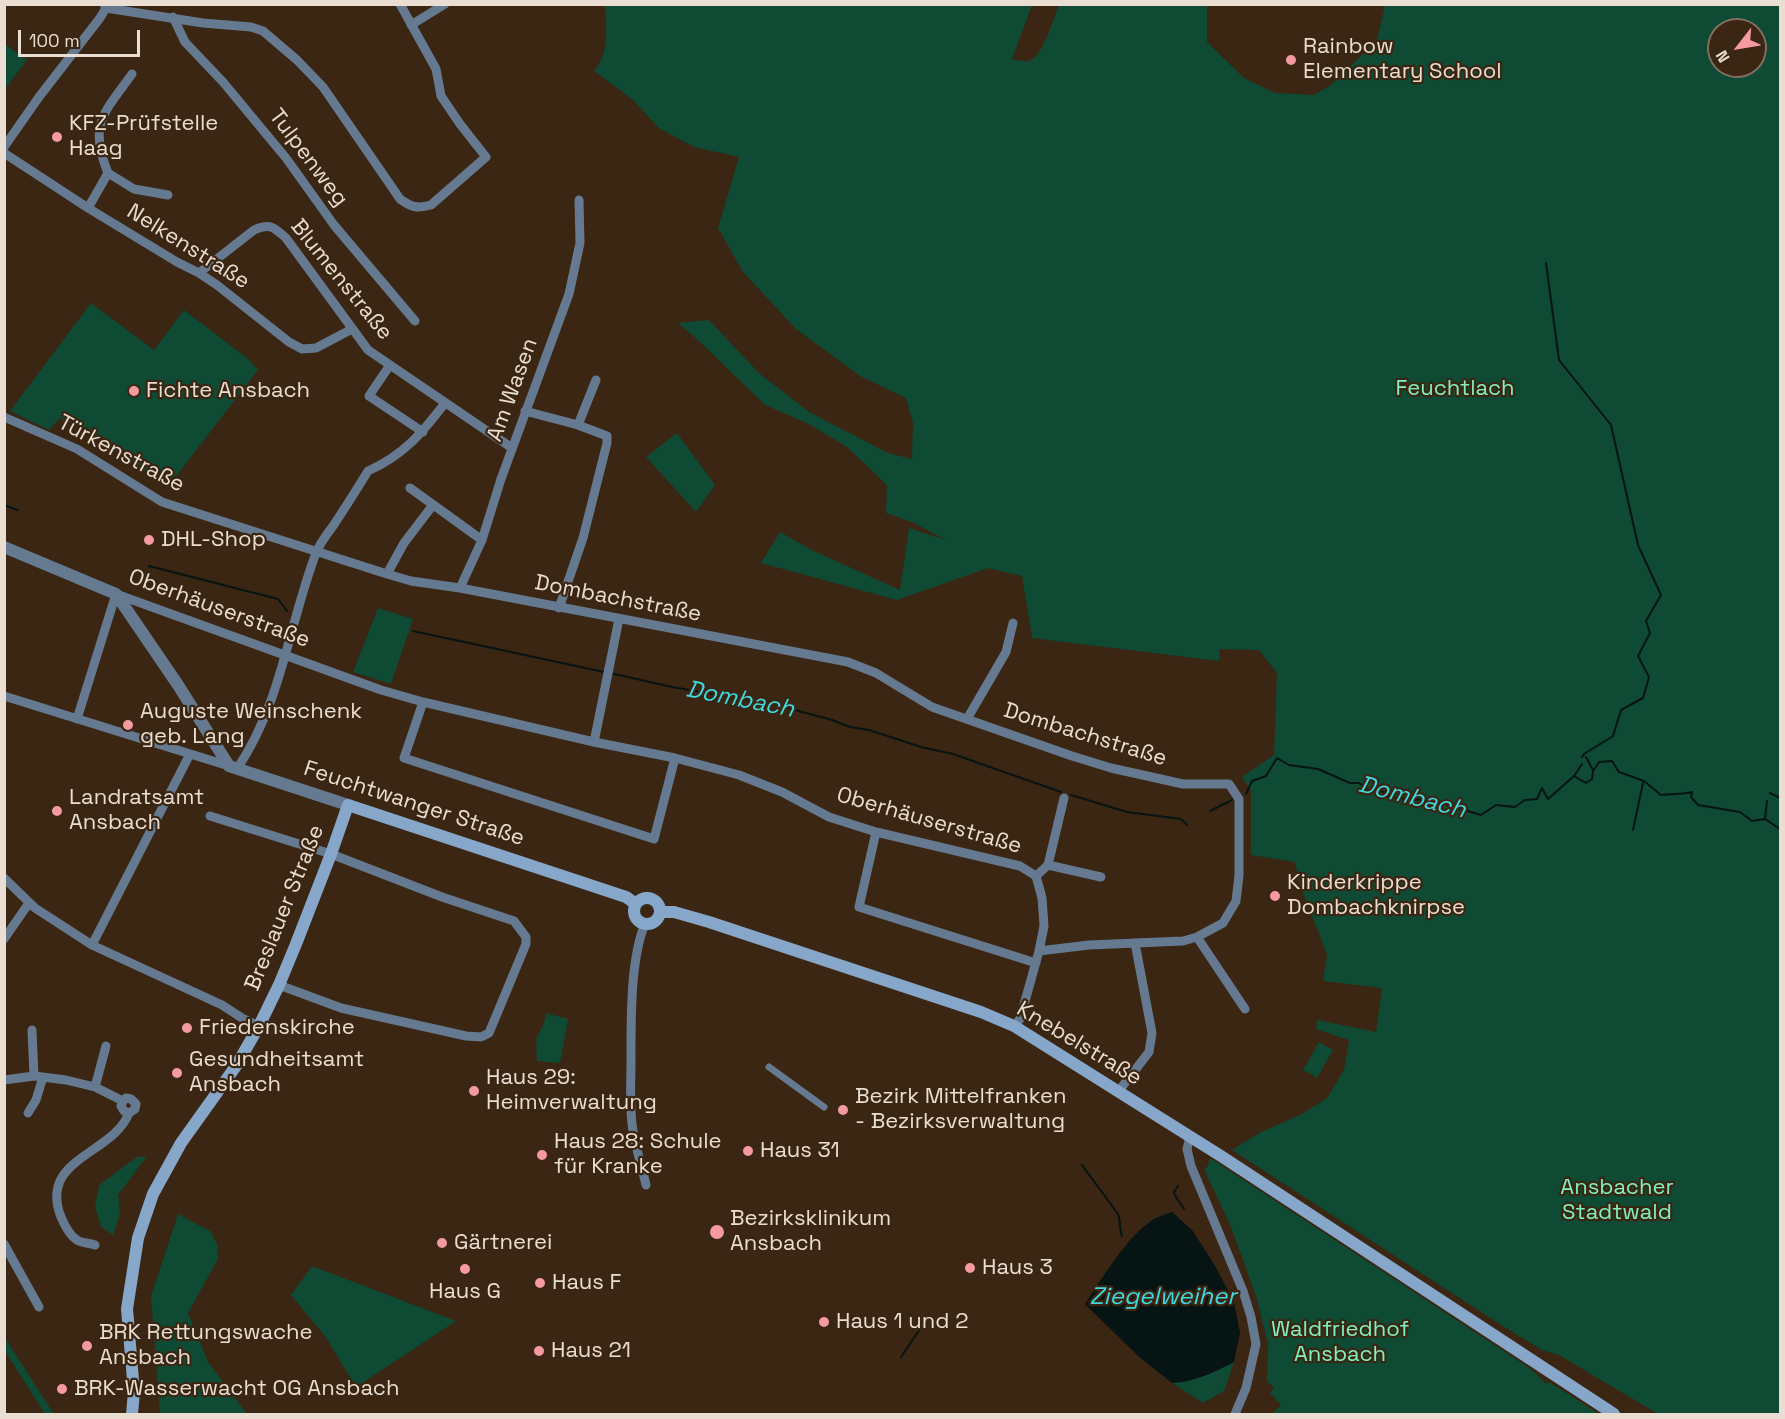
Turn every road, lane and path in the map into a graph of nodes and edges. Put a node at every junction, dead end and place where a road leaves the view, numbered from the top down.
1 (400, 4) edge
2 (445, 4) edge
3 (105, 6) edge
4 (173, 18) junction
5 (411, 25) junction
6 (132, 74) dead end
7 (4, 147) edge
8 (4, 153) edge
9 (108, 173) junction
10 (168, 195) dead end
11 (579, 200) dead end
12 (88, 208) junction
13 (199, 273) junction
14 (416, 321) dead end
15 (352, 329) junction
16 (390, 365) junction
17 (596, 380) dead end
18 (445, 403) junction
19 (525, 411) junction
20 (4, 417) edge
21 (578, 425) junction
22 (423, 432) junction
23 (512, 448) junction
24 (410, 488) dead end
25 (433, 505) junction
26 (254, 531) joint
27 (482, 540) junction
28 (4, 547) edge
29 (317, 550) junction
30 (387, 574) junction
31 (460, 588) junction
32 (116, 594) junction
33 (559, 608) junction
34 (619, 619) junction
35 (1013, 623) dead end
36 (286, 656) junction
37 (4, 696) edge
38 (423, 702) junction
39 (76, 719) junction
40 (967, 719) junction
41 (594, 742) junction
42 (190, 754) junction
43 (675, 758) junction
44 (233, 767) junction
45 (1064, 798) dead end
46 (348, 805) junction
47 (210, 816) dead end
48 (876, 832) junction
49 (332, 854) junction
50 (1048, 865) junction
51 (1036, 876) junction
52 (1101, 877) dead end
53 (4, 878) edge
54 (29, 903) junction
55 (636, 904) junction
56 (660, 912) junction
57 (645, 924) junction
58 (1197, 937) junction
59 (4, 939) edge
60 (1135, 943) junction
61 (92, 945) junction
62 (1039, 951) junction
63 (1036, 963) junction
64 (279, 985) junction
65 (1245, 1009) dead end
66 (259, 1026) junction
67 (1014, 1026) junction
68 (32, 1030) dead end
69 (106, 1046) dead end
70 (769, 1067) dead end
71 (39, 1077) junction
72 (4, 1080) edge
73 (95, 1087) junction
74 (1118, 1092) junction
75 (824, 1107) dead end
76 (28, 1113) dead end
77 (1190, 1137) junction
78 (646, 1185) dead end
79 (4, 1244) edge
80 (95, 1245) dead end
81 (39, 1307) dead end
82 (132, 1414) edge
83 (1235, 1414) edge
84 (1614, 1414) edge

1 - 5 street
2 - 5 street
3 - 4 street
3 - 7 street
4 - 5 street
4 - 14 street, Tulpenweg
6 - 9 street
8 - 12 street, Nelkenstraße
9 - 10 street
9 - 12 street
11 - 19 street, Am Wasen
12 - 13 street, Nelkenstraße
13 - 15 street, Nelkenstraße
13 - 15 street, Blumenstraße
15 - 16 street, Blumenstraße
16 - 18 street, Blumenstraße
16 - 22 street
17 - 21 street
18 - 22 street
18 - 23 street, Blumenstraße
19 - 21 street
19 - 23 street, Am Wasen
20 - 26 street, Türkenstraße
21 - 33 street
22 - 29 street
23 - 27 street, Am Wasen
24 - 25 street
25 - 27 street
25 - 30 street
26 - 29 street, Dombachstraße
27 - 31 street, Am Wasen
28 - 32 street, Oberhäuserstraße
29 - 30 street, Dombachstraße
29 - 36 street
30 - 31 street, Dombachstraße
31 - 33 street, Dombachstraße
32 - 36 street, Oberhäuserstraße
32 - 39 street
32 - 44 street
33 - 34 street, Dombachstraße
34 - 40 street, Dombachstraße
34 - 41 street
35 - 40 street, Dombachstraße
36 - 38 street, Oberhäuserstraße
36 - 44 street
37 - 39 street, Feuchtwanger Straße
38 - 41 street, Oberhäuserstraße
38 - 43 street
39 - 42 street, Feuchtwanger Straße
40 - 58 street, Dombachstraße
41 - 43 street, Oberhäuserstraße
42 - 44 street, Feuchtwanger Straße
42 - 61 street
43 - 48 street, Oberhäuserstraße
44 - 46 street, Feuchtwanger Straße
45 - 50 street
46 - 49 main road, Breslauer Straße
46 - 55 main road, Feuchtwanger Straße
47 - 49 street
48 - 51 street, Oberhäuserstraße
48 - 63 street
49 - 64 main road, Breslauer Straße
49 - 64 street
50 - 51 street, Oberhäuserstraße
50 - 52 street, Oberhäuserstraße
51 - 62 street, Oberhäuserstraße
53 - 54 street
54 - 59 street
54 - 61 street
55 - 56 main road
55 - 57 main road
56 - 57 main road
56 - 67 main road, Knebelstraße
57 - 78 street
58 - 60 street
58 - 65 street
60 - 62 street
60 - 74 street
61 - 66 street
62 - 63 street, Oberhäuserstraße
63 - 67 street, Oberhäuserstraße
64 - 66 main road, Breslauer Straße
66 - 82 main road, Breslauer Straße
67 - 74 main road, Knebelstraße
68 - 71 street
69 - 73 street
70 - 75 street
71 - 72 street
71 - 73 street
71 - 76 street
73 - 80 street
74 - 77 main road, Knebelstraße
77 - 83 street
77 - 84 main road, Knebelstraße
79 - 81 street

